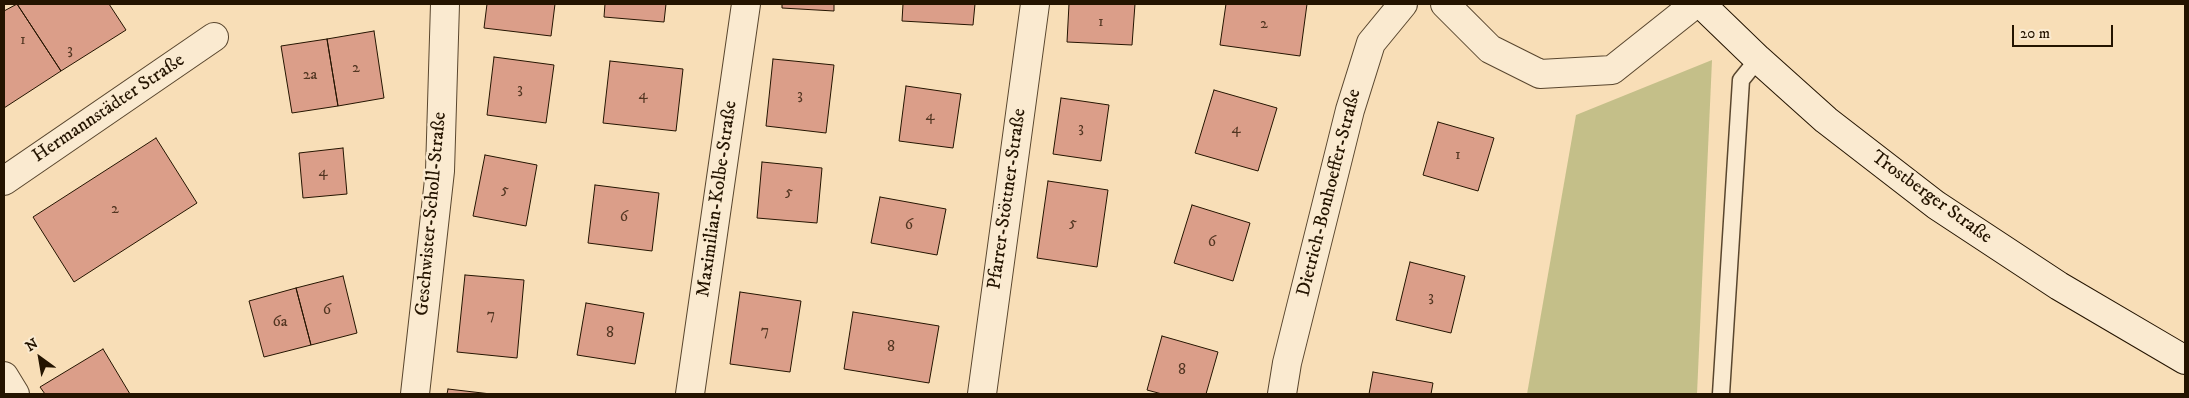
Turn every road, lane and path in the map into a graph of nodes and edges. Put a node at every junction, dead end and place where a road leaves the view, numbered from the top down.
1 (445, 4) edge
2 (746, 4) edge
3 (1035, 4) edge
4 (1403, 4) edge
5 (1445, 4) edge
6 (1695, 4) edge
7 (1701, 4) edge
8 (214, 37) dead end
9 (1758, 59) junction
10 (4, 181) edge
11 (2185, 360) edge
12 (4, 376) edge
13 (15, 394) edge
14 (414, 394) edge
15 (690, 394) edge
16 (982, 394) edge
17 (1282, 394) edge
18 (1721, 394) edge

1 - 14 street, Geschwister-Scholl-Straße
2 - 15 street, Maximilian-Kolbe-Straße
3 - 16 street, Pfarrer-Stöttner-Straße
4 - 17 street, Dietrich-Bonhoeffer-Straße
5 - 6 street
7 - 9 street, Trostberger Straße
8 - 10 street, Hermannstädter Straße
9 - 11 street, Trostberger Straße
9 - 18 lane
12 - 13 street

